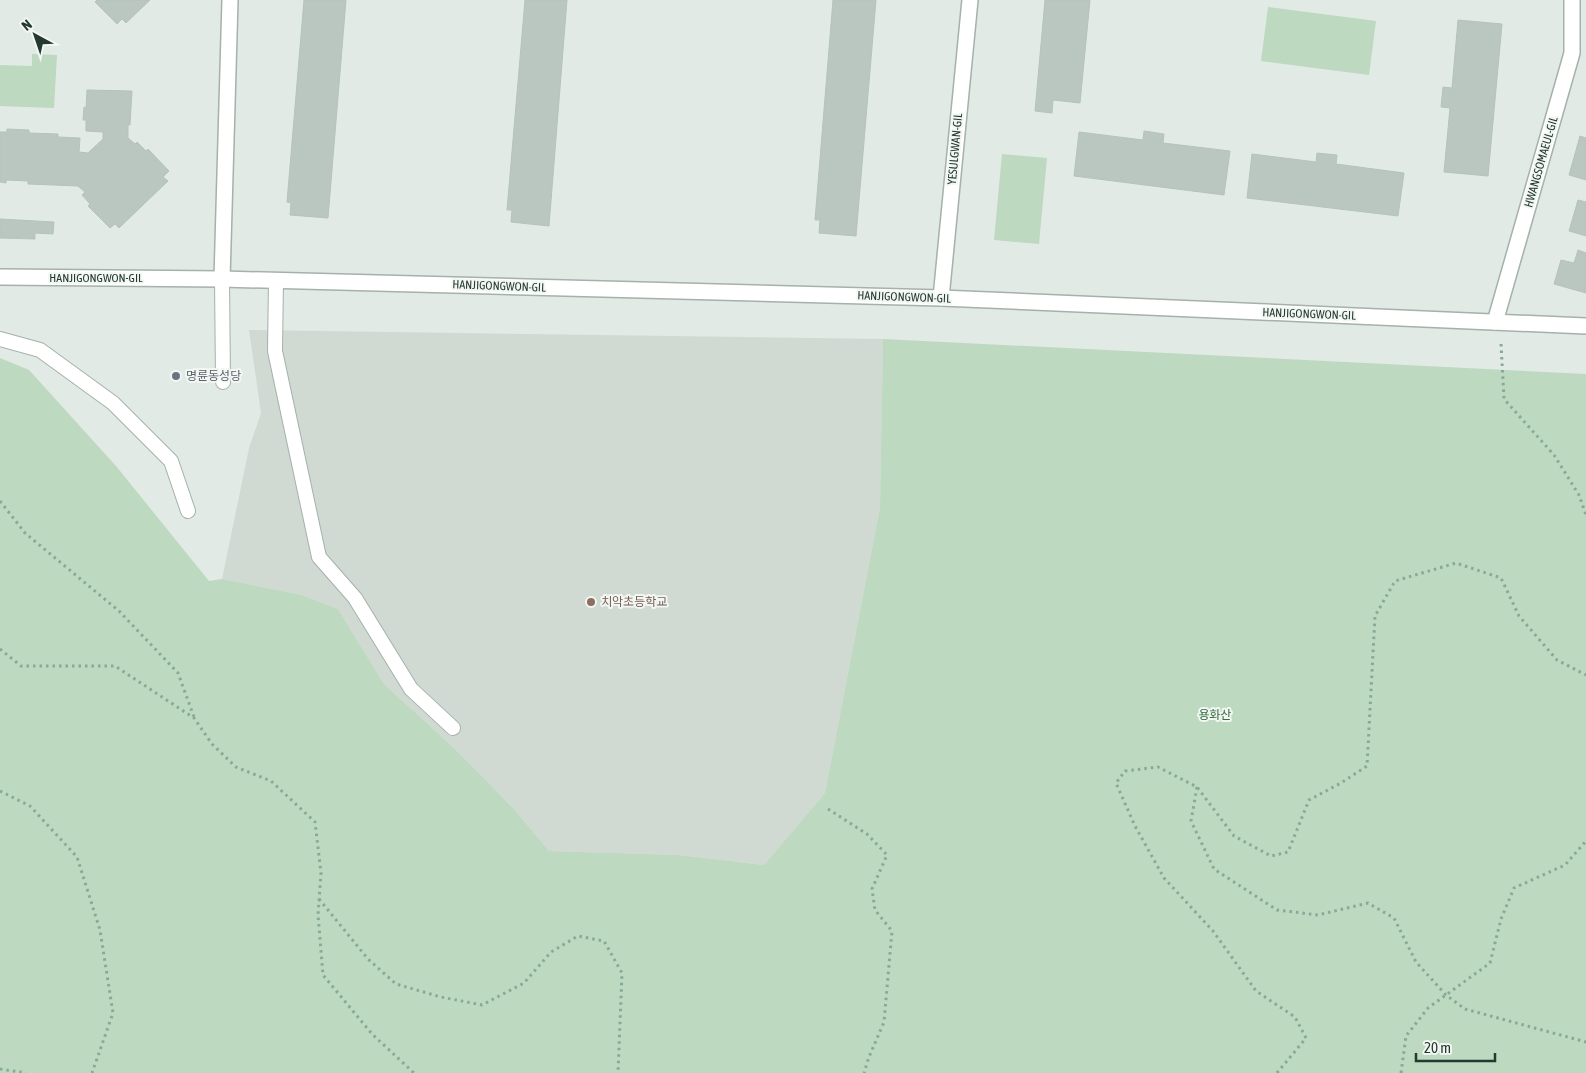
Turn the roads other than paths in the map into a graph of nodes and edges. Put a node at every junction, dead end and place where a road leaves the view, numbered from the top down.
1 (230, 0) edge
2 (970, 0) edge
3 (1572, 0) edge
4 (0, 277) edge
5 (222, 279) junction
6 (276, 280) junction
7 (941, 298) junction
8 (1495, 322) junction
9 (1586, 326) edge
10 (0, 339) edge
11 (223, 382) dead end
12 (188, 511) dead end
13 (453, 728) dead end

1 - 5 street
2 - 7 street, YESULGWAN-GIL
3 - 8 street, HWANGSOMAEUL-GIL
4 - 5 street, HANJIGONGWON-GIL
5 - 6 street, HANJIGONGWON-GIL
5 - 11 lane
6 - 7 street, HANJIGONGWON-GIL
6 - 13 lane
7 - 8 street, HANJIGONGWON-GIL
8 - 9 street, HANJIGONGWON-GIL
10 - 12 lane

